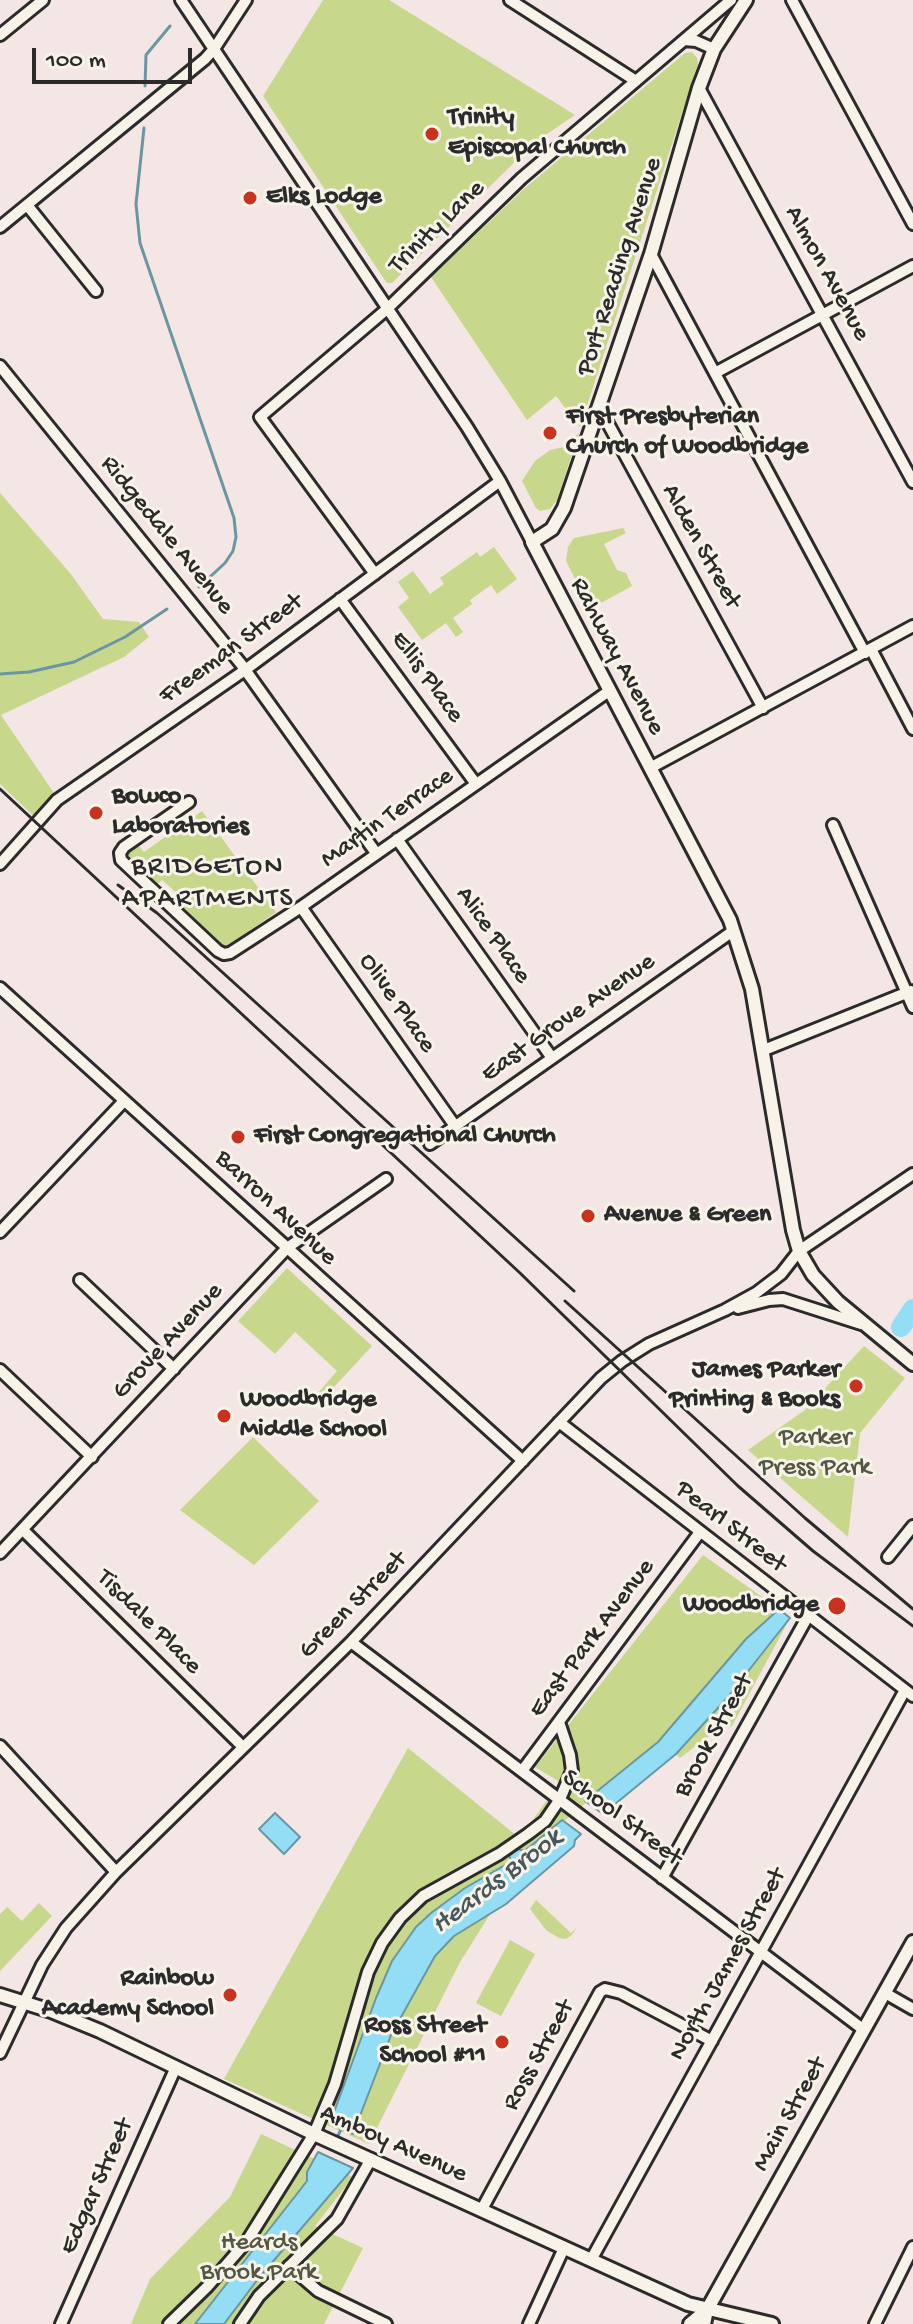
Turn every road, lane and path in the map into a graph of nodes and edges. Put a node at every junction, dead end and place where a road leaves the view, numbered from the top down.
1 (43, 0) edge
2 (181, 0) edge
3 (246, 0) edge
4 (510, 0) edge
5 (731, 0) edge
6 (746, 0) edge
7 (792, 0) edge
8 (0, 35) edge
9 (684, 40) junction
10 (214, 49) junction
11 (714, 49) junction
12 (636, 81) junction
13 (699, 88) junction
14 (27, 205) junction
15 (913, 224) edge
16 (0, 227) edge
17 (651, 254) junction
18 (913, 266) edge
19 (96, 291) dead end
20 (387, 309) junction
21 (824, 314) junction
22 (1, 369) edge
23 (715, 373) junction
24 (599, 407) junction
25 (500, 481) junction
26 (913, 482) edge
27 (532, 542) junction
28 (375, 574) junction
29 (340, 599) junction
30 (913, 626) edge
31 (868, 651) junction
32 (245, 670) junction
33 (609, 691) junction
34 (763, 708) junction
35 (913, 729) edge
36 (650, 768) junction
37 (476, 784) junction
38 (189, 802) dead end
39 (833, 825) dead end
40 (397, 839) junction
41 (376, 853) junction
42 (0, 864) edge
43 (301, 907) junction
44 (733, 931) junction
45 (0, 988) edge
46 (910, 991) edge
47 (913, 1007) edge
48 (764, 1050) junction
49 (552, 1058) junction
50 (124, 1101) junction
51 (455, 1126) junction
52 (430, 1144) dead end
53 (913, 1174) edge
54 (386, 1179) dead end
55 (0, 1232) edge
56 (287, 1248) junction
57 (799, 1251) junction
58 (80, 1280) dead end
59 (713, 1316) junction
60 (865, 1325) junction
61 (913, 1364) edge
62 (174, 1369) junction
63 (0, 1370) edge
64 (559, 1422) junction
65 (92, 1457) junction
66 (523, 1461) junction
67 (913, 1526) edge
68 (23, 1530) junction
69 (700, 1532) junction
70 (0, 1553) edge
71 (888, 1557) dead end
72 (808, 1616) junction
73 (351, 1642) junction
74 (909, 1693) edge
75 (559, 1722) junction
76 (0, 1746) edge
77 (243, 1747) junction
78 (522, 1771) junction
79 (560, 1799) junction
80 (116, 1872) junction
81 (662, 1878) junction
82 (913, 1942) edge
83 (761, 1951) junction
84 (885, 1993) junction
85 (0, 1995) edge
86 (23, 2002) junction
87 (913, 2009) edge
88 (864, 2030) junction
89 (712, 2041) junction
90 (0, 2053) edge
91 (176, 2067) junction
92 (319, 2136) junction
93 (371, 2159) junction
94 (482, 2209) junction
95 (913, 2247) edge
96 (564, 2248) junction
97 (591, 2260) junction
98 (289, 2266) junction
99 (707, 2310) junction
100 (61, 2324) edge
101 (169, 2324) edge
102 (240, 2324) edge
103 (386, 2324) edge
104 (529, 2324) edge
105 (690, 2324) edge
106 (704, 2324) edge
107 (772, 2324) edge
108 (875, 2324) edge

1 - 8 street
2 - 10 street, Rahway Avenue
3 - 10 street
4 - 12 street
5 - 9 street, Trinity Lane
6 - 11 main road, Port Reading Avenue
7 - 15 street
9 - 11 street
9 - 12 street, Trinity Lane
10 - 14 street
10 - 20 street, Rahway Avenue
11 - 13 main road, Port Reading Avenue
12 - 20 street, Trinity Lane
13 - 17 main road, Port Reading Avenue
13 - 21 street, Almon Avenue
14 - 16 street
14 - 19 street
17 - 23 street
17 - 24 main road, Port Reading Avenue
18 - 21 street
20 - 25 street, Rahway Avenue
20 - 28 street, Trinity Lane
21 - 23 street
21 - 26 street, Almon Avenue
22 - 32 street, Ridgedale Avenue
23 - 31 street
24 - 27 main road, Port Reading Avenue
24 - 34 street, Alden Street
25 - 27 street, Rahway Avenue
25 - 28 street, Freeman Street
27 - 33 main road, Rahway Avenue
28 - 29 street, Freeman Street
29 - 32 street, Freeman Street
29 - 37 street, Ellis Place
30 - 31 street
31 - 34 street
31 - 35 street
32 - 41 street, Ridgedale Avenue
32 - 42 street, Freeman Street
33 - 36 main road, Rahway Avenue
33 - 37 street, Martin Terrace
34 - 36 street
36 - 44 main road, Rahway Avenue
37 - 40 street, Martin Terrace
38 - 43 street, Martin Terrace
39 - 46 street
40 - 41 street, Martin Terrace
40 - 49 street, Alice Place
41 - 43 street, Martin Terrace
43 - 51 street, Olive Place
44 - 48 main road, Rahway Avenue
44 - 49 street, East Grove Avenue
45 - 50 street, Barron Avenue
46 - 47 street
46 - 48 street
48 - 57 main road, Rahway Avenue
49 - 51 street, East Grove Avenue
50 - 55 street
50 - 56 street, Barron Avenue
51 - 52 street, East Grove Avenue
53 - 57 street, Green Street
54 - 56 street, Grove Avenue
56 - 62 street, Grove Avenue
56 - 66 street, Barron Avenue
57 - 59 street, Green Street
57 - 60 main road, Rahway Avenue
58 - 62 street
59 - 60 street
59 - 64 street, Green Street
60 - 61 main road, Rahway Avenue
62 - 65 street, Grove Avenue
63 - 65 street
64 - 66 street, Green Street
64 - 69 street, Pearl Street
65 - 68 street, Grove Avenue
66 - 73 street, Green Street
67 - 71 street
68 - 70 street, Grove Avenue
68 - 77 street, Tisdale Place
69 - 72 street, Pearl Street
69 - 75 street, East Park Avenue
72 - 74 street, Pearl Street
72 - 81 street, Brook Street
73 - 77 street, Green Street
73 - 78 street, School Street
74 - 83 street, North James Street
75 - 78 street, East Park Avenue
75 - 79 street
76 - 80 street
77 - 80 street, Green Street
78 - 79 street, School Street
79 - 81 street, School Street
79 - 92 street
80 - 86 street, Green Street
81 - 83 street, School Street
82 - 84 main road, Main Street
83 - 88 street, School Street
83 - 89 street, North James Street
84 - 87 street
84 - 88 main road, Main Street
85 - 86 main road, Amboy Avenue
86 - 90 street, Green Street
86 - 91 main road, Amboy Avenue
88 - 99 main road, Main Street
89 - 94 street, Ross Street
89 - 97 street, North James Street
91 - 92 main road, Amboy Avenue
91 - 100 street, Edgar Street
92 - 93 main road, Amboy Avenue
92 - 101 street
93 - 94 main road, Amboy Avenue
93 - 98 street
94 - 96 main road, Amboy Avenue
95 - 108 street
96 - 97 main road, Amboy Avenue
96 - 104 street
97 - 99 main road, Amboy Avenue
98 - 102 street
98 - 103 street
99 - 105 main road, Main Street
99 - 106 main road, Main Street
99 - 107 main road, Amboy Avenue

